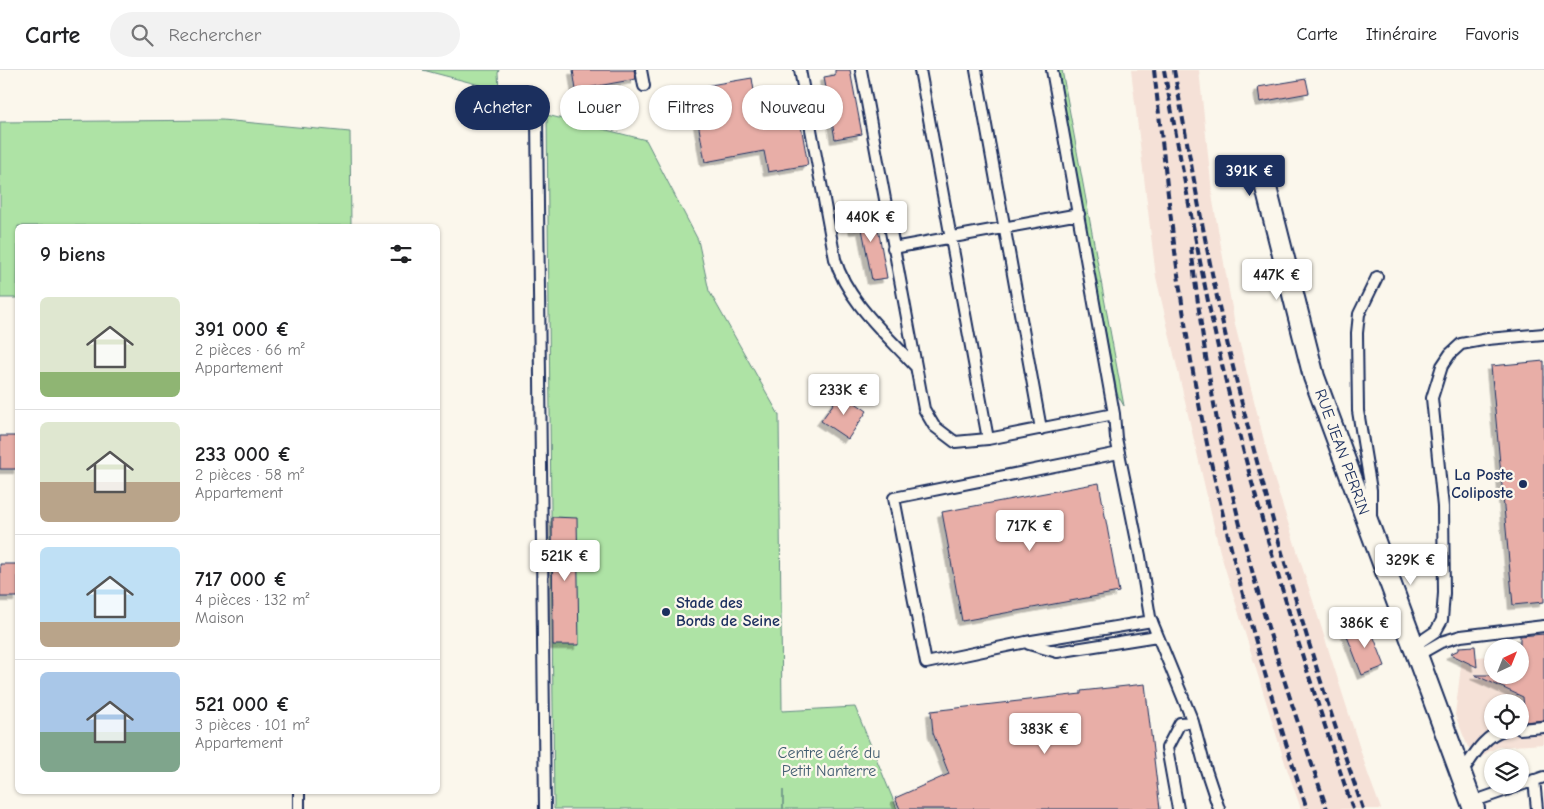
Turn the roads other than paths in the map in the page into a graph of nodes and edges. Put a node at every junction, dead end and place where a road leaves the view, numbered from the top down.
1 (641, 70) edge
2 (800, 70) edge
3 (861, 70) edge
4 (920, 70) edge
5 (976, 70) edge
6 (1052, 70) edge
7 (644, 86) dead end
8 (537, 130) edge
9 (1261, 168) dead end
10 (1078, 214) junction
11 (1004, 228) junction
12 (951, 237) junction
13 (893, 248) junction
14 (1377, 277) dead end
15 (1544, 334) edge
16 (915, 367) junction
17 (1114, 414) junction
18 (1041, 429) junction
19 (988, 439) junction
20 (1119, 453) junction
21 (1371, 528) junction
22 (1152, 621) junction
23 (1544, 626) edge
24 (1157, 636) junction
25 (1026, 642) junction
26 (1416, 650) junction
27 (1193, 722) junction
28 (1544, 727) edge
29 (1529, 728) edge
30 (1486, 739) edge
31 (1461, 774) junction
32 (1539, 779) edge
33 (299, 794) edge
34 (1473, 806) edge
35 (299, 809) edge
36 (545, 809) edge
37 (1178, 809) edge
38 (1220, 809) edge
39 (1538, 809) edge

1 - 7 lane
2 - 16 lane
3 - 13 lane
4 - 12 lane
5 - 11 lane
6 - 10 lane
8 - 36 lane
9 - 21 street, RUE JEAN PERRIN
10 - 11 lane
10 - 17 lane
11 - 12 lane
11 - 18 lane
12 - 13 lane
12 - 19 lane
13 - 16 lane
14 - 21 lane
15 - 26 lane
16 - 19 lane
17 - 18 lane
17 - 20 lane
18 - 19 lane
20 - 22 lane
20 - 25 lane
21 - 26 street, RUE JEAN PERRIN
22 - 24 lane
22 - 25 lane
23 - 26 lane
24 - 25 lane
24 - 27 lane
26 - 31 street, RUE JEAN PERRIN
27 - 37 lane
27 - 38 lane
28 - 29 lane
30 - 31 lane
31 - 34 street, RUE JEAN PERRIN
32 - 34 lane
32 - 39 lane
33 - 35 lane

